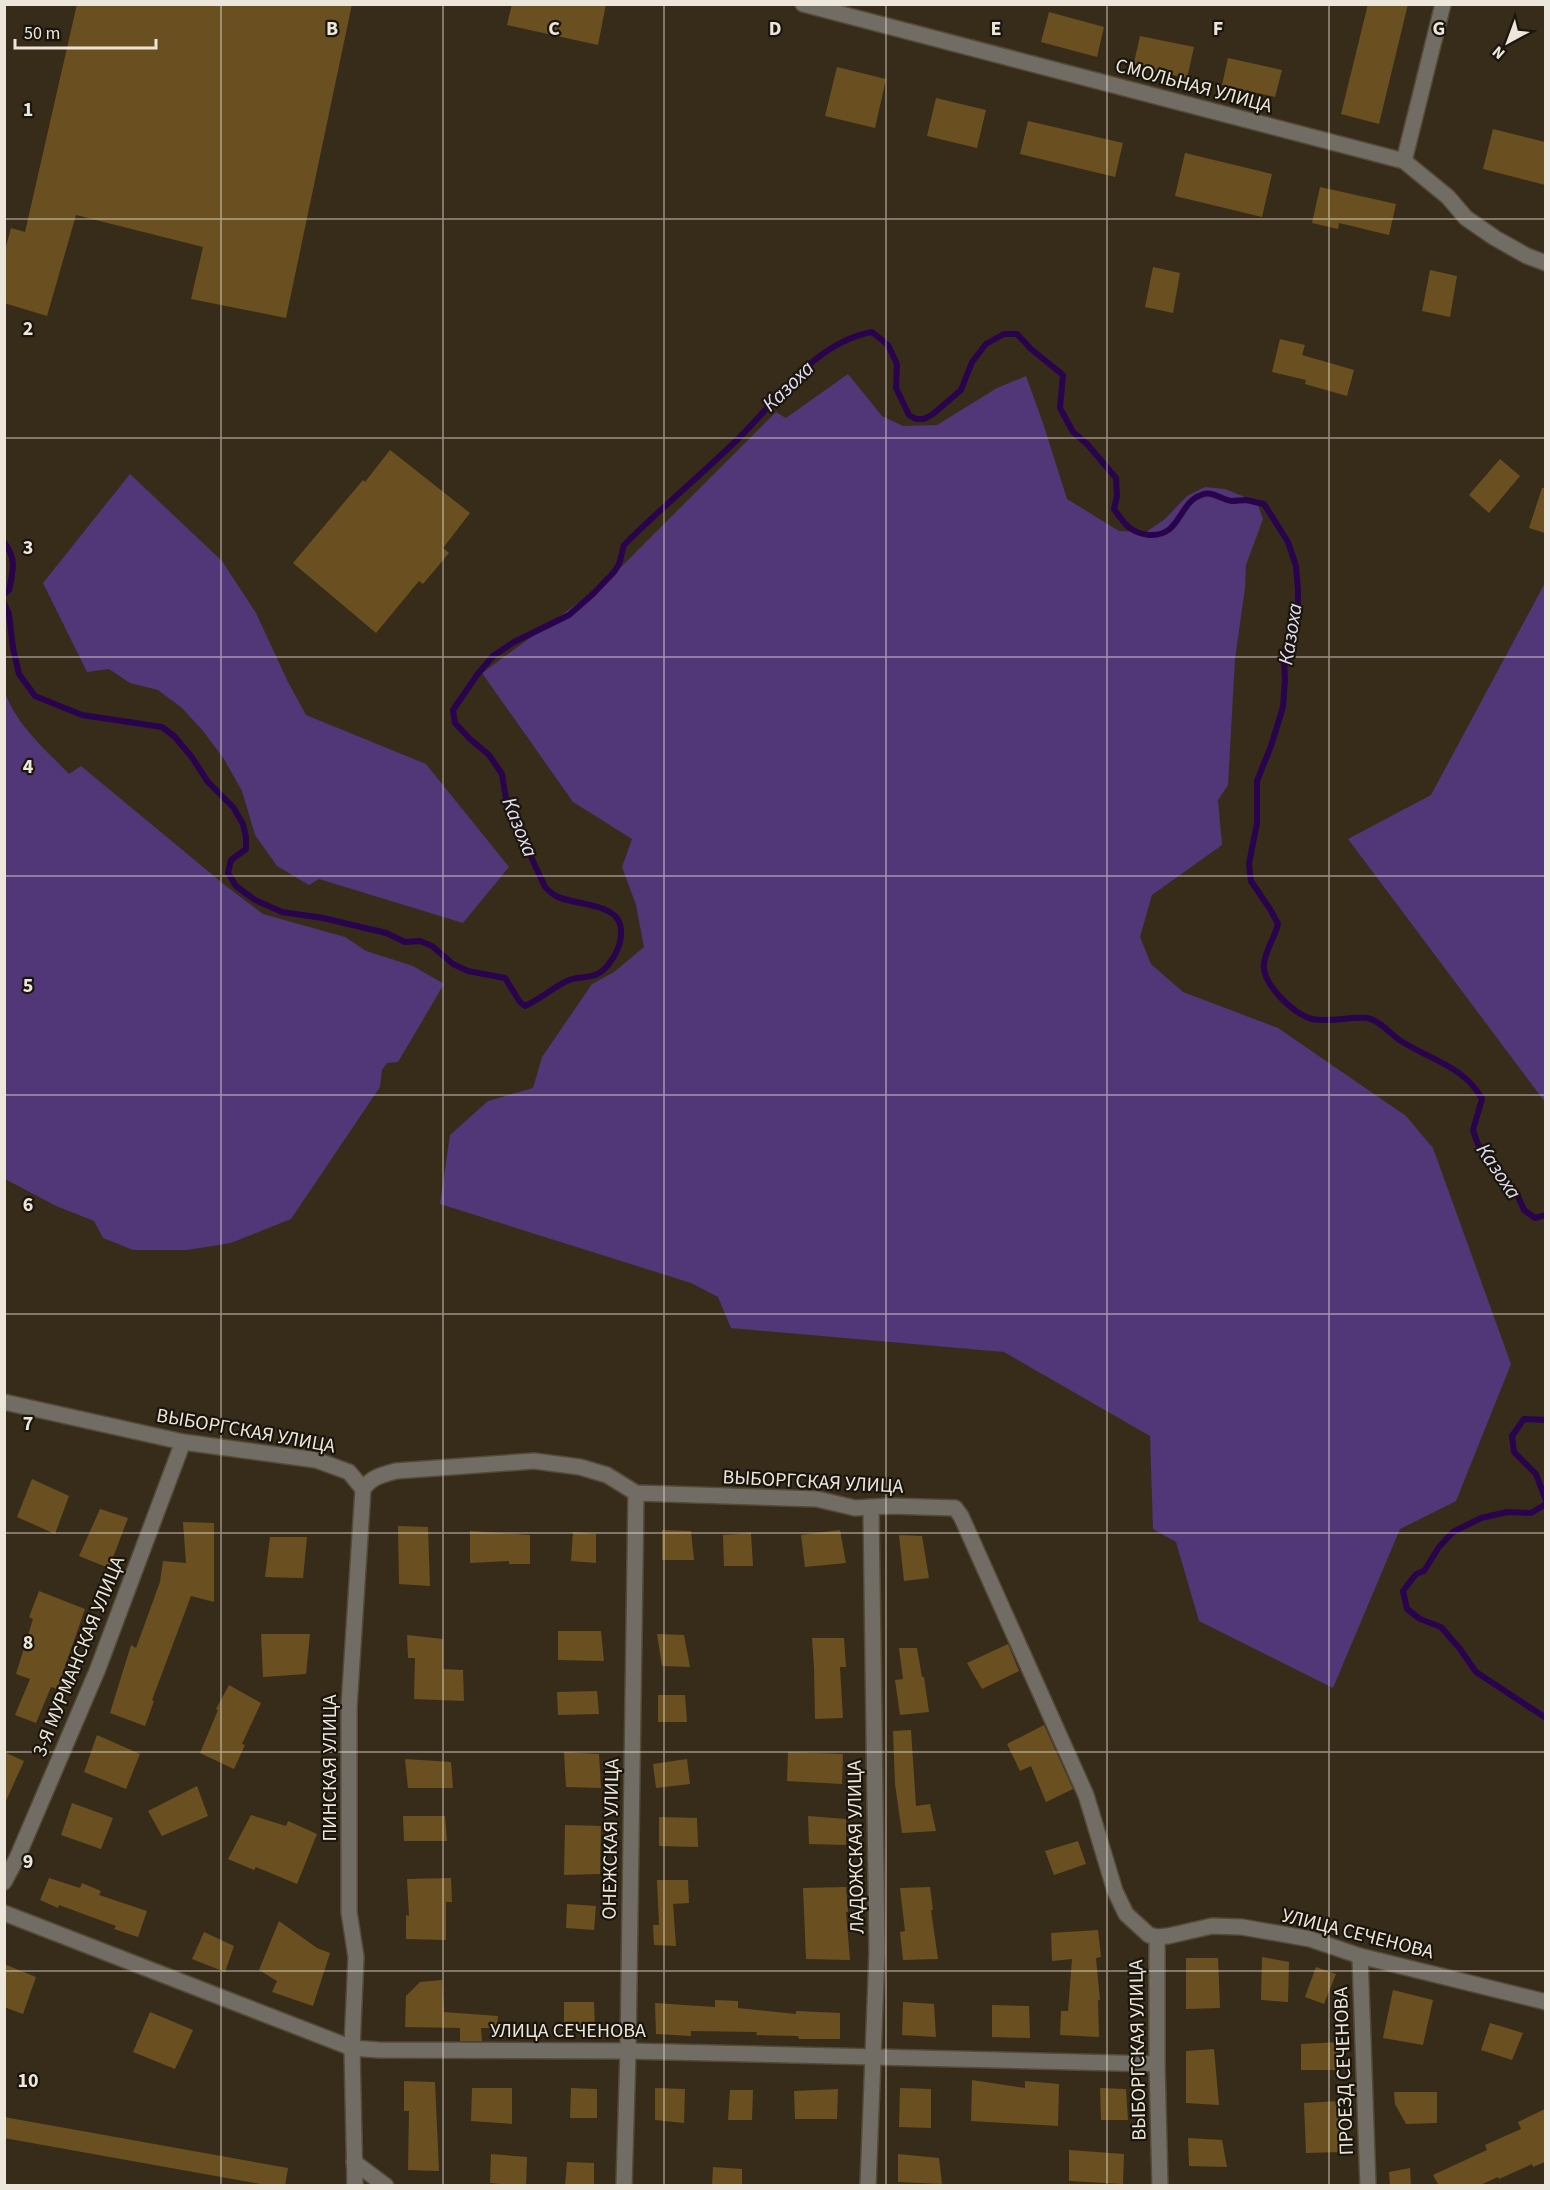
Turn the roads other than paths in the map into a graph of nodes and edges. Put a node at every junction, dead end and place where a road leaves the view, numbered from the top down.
1 (803, 4) edge
2 (1443, 4) edge
3 (1404, 162) junction
4 (1545, 263) edge
5 (4, 1402) edge
6 (183, 1442) junction
7 (363, 1489) junction
8 (636, 1493) junction
9 (871, 1507) junction
10 (4, 1882) edge
11 (4, 1913) edge
12 (1157, 1937) junction
13 (1360, 1956) junction
14 (1545, 2002) edge
15 (352, 2048) junction
16 (628, 2051) junction
17 (874, 2058) junction
18 (1157, 2064) junction
19 (354, 2162) junction
20 (355, 2186) edge
21 (386, 2186) edge
22 (624, 2186) edge
23 (868, 2186) edge
24 (1160, 2186) edge
25 (1368, 2186) edge

1 - 3 street, СМОЛЬНАЯ УЛИЦА
2 - 3 street
3 - 4 street, СМОЛЬНАЯ УЛИЦА
5 - 6 street, ВЫБОРГСКАЯ УЛИЦА
6 - 7 street, ВЫБОРГСКАЯ УЛИЦА
6 - 10 street, 3-Я МУРМАНСКАЯ УЛИЦА
7 - 8 street, ВЫБОРГСКАЯ УЛИЦА
7 - 15 street, ПИНСКАЯ УЛИЦА
8 - 9 street, ВЫБОРГСКАЯ УЛИЦА
8 - 16 street, ОНЕЖСКАЯ УЛИЦА
9 - 12 street, ВЫБОРГСКАЯ УЛИЦА
9 - 17 street, ЛАДОЖСКАЯ УЛИЦА
11 - 15 street, УЛИЦА СЕЧЕНОВА
12 - 13 street, УЛИЦА СЕЧЕНОВА
12 - 18 street, ВЫБОРГСКАЯ УЛИЦА
13 - 14 street, УЛИЦА СЕЧЕНОВА
13 - 25 street, ПРОЕЗД СЕЧЕНОВА
15 - 16 street, УЛИЦА СЕЧЕНОВА
15 - 19 street, ПИНСКАЯ УЛИЦА
16 - 17 street, УЛИЦА СЕЧЕНОВА
16 - 22 street, ОНЕЖСКАЯ УЛИЦА
17 - 18 street, УЛИЦА СЕЧЕНОВА
17 - 23 street, ЛАДОЖСКАЯ УЛИЦА
18 - 24 street, ВЫБОРГСКАЯ УЛИЦА
19 - 20 street, ПИНСКАЯ УЛИЦА
19 - 21 street

